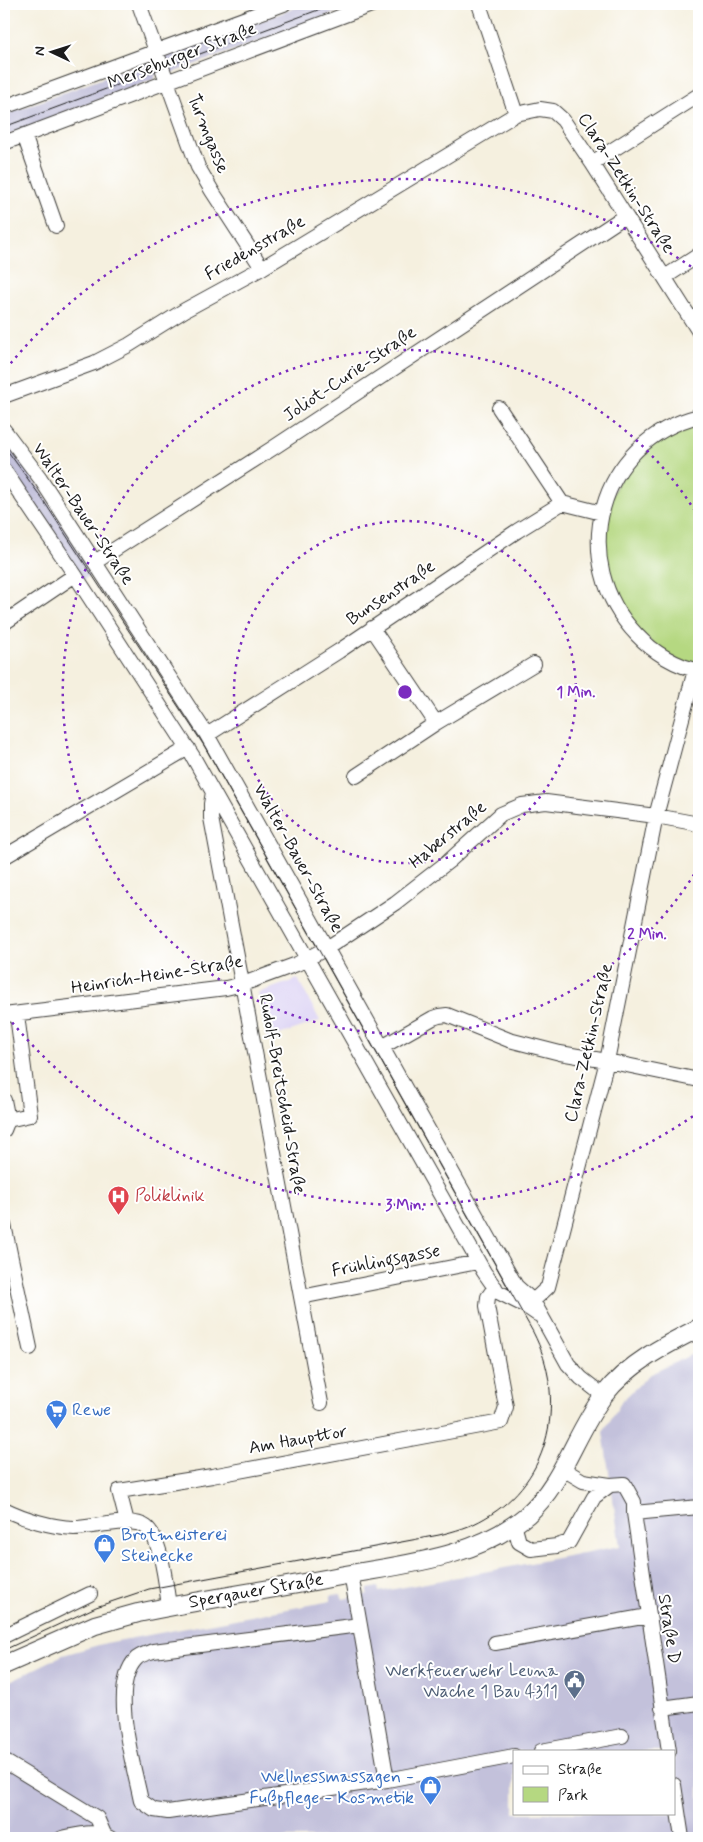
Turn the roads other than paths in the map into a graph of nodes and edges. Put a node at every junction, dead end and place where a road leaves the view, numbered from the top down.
1 (139, 4) edge
2 (284, 4) edge
3 (374, 4) edge
4 (479, 4) edge
5 (156, 51) junction
6 (167, 82) junction
7 (699, 95) edge
8 (4, 107) edge
9 (516, 114) junction
10 (24, 135) junction
11 (4, 143) edge
12 (592, 163) junction
13 (625, 216) junction
14 (56, 226) dead end
15 (699, 255) edge
16 (262, 268) junction
17 (665, 277) junction
18 (699, 332) edge
19 (4, 396) edge
20 (499, 408) dead end
21 (699, 416) edge
22 (4, 430) edge
23 (4, 470) edge
24 (562, 503) junction
25 (602, 513) junction
26 (95, 562) junction
27 (75, 575) junction
28 (4, 623) edge
29 (372, 628) junction
30 (534, 664) dead end
31 (697, 670) edge
32 (436, 723) junction
33 (207, 735) junction
34 (188, 748) junction
35 (356, 776) dead end
36 (213, 792) junction
37 (656, 816) junction
38 (699, 824) edge
39 (4, 857) edge
40 (327, 948) junction
41 (307, 959) junction
42 (243, 984) junction
43 (10, 1015) edge
44 (382, 1047) junction
45 (607, 1061) junction
46 (699, 1080) edge
47 (4, 1100) edge
48 (6, 1125) edge
49 (4, 1224) edge
50 (478, 1262) junction
51 (495, 1287) junction
52 (301, 1297) junction
53 (533, 1301) junction
54 (540, 1316) junction
55 (699, 1328) edge
56 (30, 1348) dead end
57 (604, 1396) junction
58 (321, 1403) dead end
59 (563, 1469) junction
60 (610, 1484) junction
61 (699, 1507) edge
62 (4, 1509) edge
63 (634, 1513) junction
64 (126, 1522) junction
65 (512, 1525) junction
66 (352, 1574) junction
67 (90, 1594) dead end
68 (170, 1606) junction
69 (648, 1616) junction
70 (360, 1625) junction
71 (4, 1636) edge
72 (495, 1643) dead end
73 (4, 1665) edge
74 (699, 1703) edge
75 (662, 1708) junction
76 (622, 1736) dead end
77 (546, 1750) edge
78 (669, 1750) edge
79 (513, 1756) edge
80 (4, 1760) edge
81 (387, 1780) junction
82 (676, 1798) edge
83 (107, 1836) edge
84 (62, 1838) edge
85 (682, 1838) edge

1 - 5 street, Turmgasse
2 - 5 street, Merseburger Straße
3 - 6 street, Merseburger Straße
4 - 9 street
5 - 6 street, Turmgasse
5 - 8 street, Merseburger Straße
6 - 10 street, Merseburger Straße
6 - 16 street, Turmgasse
7 - 12 street
9 - 12 street, Clara-Zetkin-Straße
9 - 16 street, Friedensstraße
10 - 11 street, Merseburger Straße
10 - 14 street
12 - 13 street, Clara-Zetkin-Straße
13 - 17 street, Clara-Zetkin-Straße
13 - 26 street, Joliot-Curie-Straße
15 - 17 street
16 - 19 street, Friedensstraße
17 - 18 street, Clara-Zetkin-Straße
20 - 24 street
21 - 25 street
22 - 26 street, Walter-Bauer-Straße
23 - 27 street, Walter-Bauer-Straße
24 - 25 street
24 - 29 street, Bunsenstraße
25 - 31 street
26 - 33 street, Walter-Bauer-Straße
27 - 28 street
27 - 34 street, Walter-Bauer-Straße
29 - 32 street
29 - 33 street, Bunsenstraße
30 - 32 street
31 - 37 street, Clara-Zetkin-Straße
32 - 35 street
33 - 40 street, Walter-Bauer-Straße
34 - 36 street, Walter-Bauer-Straße
34 - 39 street
36 - 41 street, Walter-Bauer-Straße
36 - 42 street, Rudolf-Breitscheid-Straße
37 - 38 street, Haberstraße
37 - 40 street, Haberstraße
37 - 45 street, Clara-Zetkin-Straße
40 - 41 street, Heinrich-Heine-Straße
40 - 44 street, Walter-Bauer-Straße
41 - 42 street, Heinrich-Heine-Straße
41 - 50 street, Walter-Bauer-Straße
42 - 43 street, Heinrich-Heine-Straße
42 - 52 street, Rudolf-Breitscheid-Straße
43 - 48 street, Heinrich-Heine-Straße
44 - 45 street
44 - 53 street, Walter-Bauer-Straße
45 - 46 street
45 - 53 street, Clara-Zetkin-Straße
47 - 48 street, Heinrich-Heine-Straße
49 - 56 street
50 - 51 street, Walter-Bauer-Straße
50 - 52 street, Frühlingsgasse
51 - 54 street, Walter-Bauer-Straße
51 - 64 street, Am Haupttor
52 - 58 street, Rudolf-Breitscheid-Straße
53 - 54 street, Walter-Bauer-Straße
54 - 57 street, Walter-Bauer-Straße
55 - 57 main road, Spergauer Straße
57 - 59 main road, Spergauer Straße
59 - 60 street
59 - 65 main road, Spergauer Straße
60 - 63 street, Straße D
60 - 65 street
61 - 63 street
62 - 64 street
63 - 69 street, Straße D
64 - 68 street
65 - 66 main road, Spergauer Straße
66 - 68 main road, Spergauer Straße
66 - 70 street
67 - 71 street
68 - 73 main road, Spergauer Straße
69 - 72 street
69 - 75 street, Straße D
70 - 81 street
70 - 81 street
74 - 75 street
75 - 78 street, Straße D
76 - 77 street
79 - 81 street
80 - 83 street
82 - 85 street
83 - 84 street

